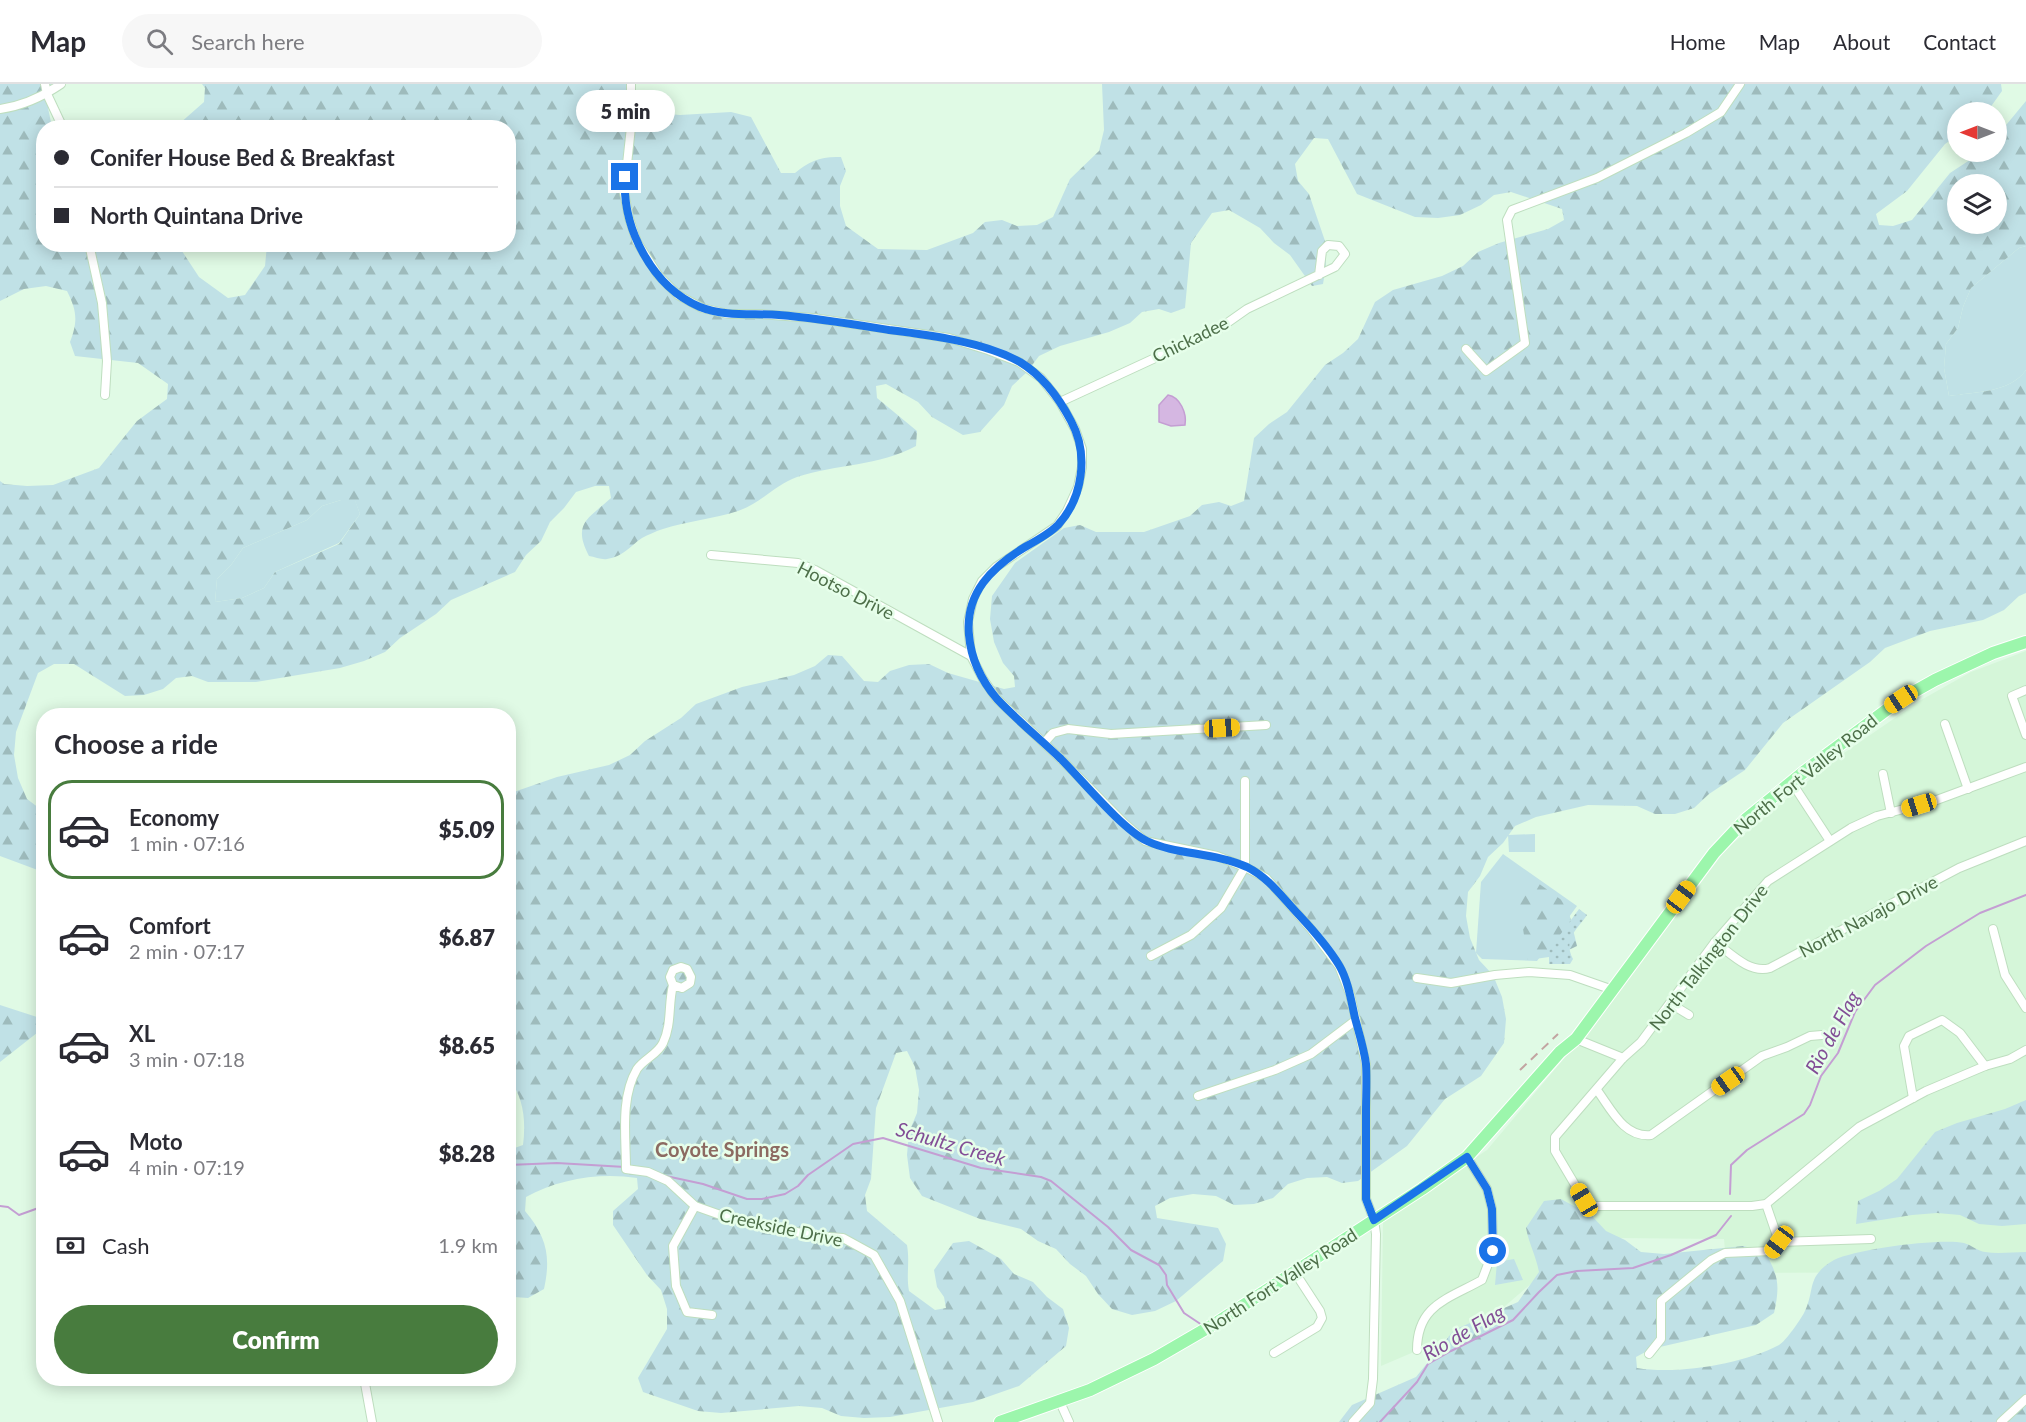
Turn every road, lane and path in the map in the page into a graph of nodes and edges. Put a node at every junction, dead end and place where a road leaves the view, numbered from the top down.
1 (45, 84) edge
2 (61, 84) edge
3 (631, 84) edge
4 (1740, 84) edge
5 (47, 94) junction
6 (0, 109) edge
7 (59, 120) edge
8 (91, 252) edge
9 (1319, 274) dead end
10 (1466, 349) dead end
11 (105, 395) dead end
12 (1060, 402) junction
13 (711, 555) dead end
14 (2026, 642) edge
15 (971, 656) junction
16 (2026, 690) edge
17 (1945, 724) dead end
18 (1266, 725) dead end
19 (2026, 735) edge
20 (1044, 743) junction
21 (2026, 766) edge
22 (1882, 774) dead end
23 (1245, 781) dead end
24 (1796, 789) dead end
25 (1968, 789) junction
26 (1891, 813) junction
27 (1830, 841) junction
28 (2026, 842) edge
29 (1245, 867) junction
30 (1993, 929) dead end
31 (1715, 942) junction
32 (1150, 956) dead end
33 (1417, 978) dead end
34 (673, 985) dead end
35 (1613, 990) junction
36 (1671, 1004) junction
37 (2026, 1008) edge
38 (1689, 1015) dead end
39 (1356, 1020) junction
40 (1822, 1035) dead end
41 (1576, 1039) junction
42 (2026, 1050) edge
43 (1623, 1058) junction
44 (1985, 1066) junction
45 (1597, 1090) junction
46 (1198, 1096) dead end
47 (1913, 1098) junction
48 (1467, 1157) junction
49 (1766, 1204) junction
50 (695, 1206) junction
51 (1374, 1220) junction
52 (1871, 1239) dead end
53 (1779, 1242) junction
54 (1294, 1271) junction
55 (712, 1315) dead end
56 (1418, 1350) dead end
57 (1274, 1353) dead end
58 (1649, 1354) dead end
59 (365, 1386) edge
60 (2026, 1399) edge
61 (1060, 1402) junction
62 (372, 1422) edge
63 (938, 1422) edge
64 (1000, 1422) edge
65 (1069, 1422) edge
66 (1353, 1422) edge
67 (2001, 1422) edge

1 - 5 street
2 - 5 street
3 - 12 street
4 - 10 street
5 - 6 street
5 - 7 street
8 - 11 street
9 - 12 street, Chickadee
12 - 15 street
13 - 15 street, Hootso Drive
14 - 35 main road, North Fort Valley Road
15 - 20 street
16 - 19 street
17 - 25 street
18 - 20 street
20 - 29 street
21 - 25 street, North Talkington Drive
22 - 26 street
23 - 29 street
24 - 27 street
25 - 26 street, North Talkington Drive
26 - 27 street, North Talkington Drive
27 - 31 street, North Talkington Drive
28 - 31 street, North Navajo Drive
29 - 32 street
29 - 39 street
30 - 37 street
31 - 36 street, North Talkington Drive
33 - 35 street
34 - 50 street, Creekside Drive
35 - 41 main road, North Fort Valley Road
36 - 38 street
36 - 43 street, North Talkington Drive
39 - 46 street
39 - 51 street
40 - 45 street
41 - 43 street
41 - 48 main road, North Fort Valley Road
42 - 44 street
43 - 45 street, North Talkington Drive
44 - 47 street
44 - 47 street
45 - 49 street, North Talkington Drive
47 - 49 street
48 - 51 main road, North Fort Valley Road
48 - 56 street
49 - 53 street
50 - 55 street
50 - 63 street, Creekside Drive
51 - 54 main road, North Fort Valley Road
51 - 66 street
52 - 53 street
53 - 58 street
54 - 57 street
54 - 61 main road, North Fort Valley Road
59 - 62 street
60 - 67 street
61 - 64 main road, North Fort Valley Road
61 - 65 street

